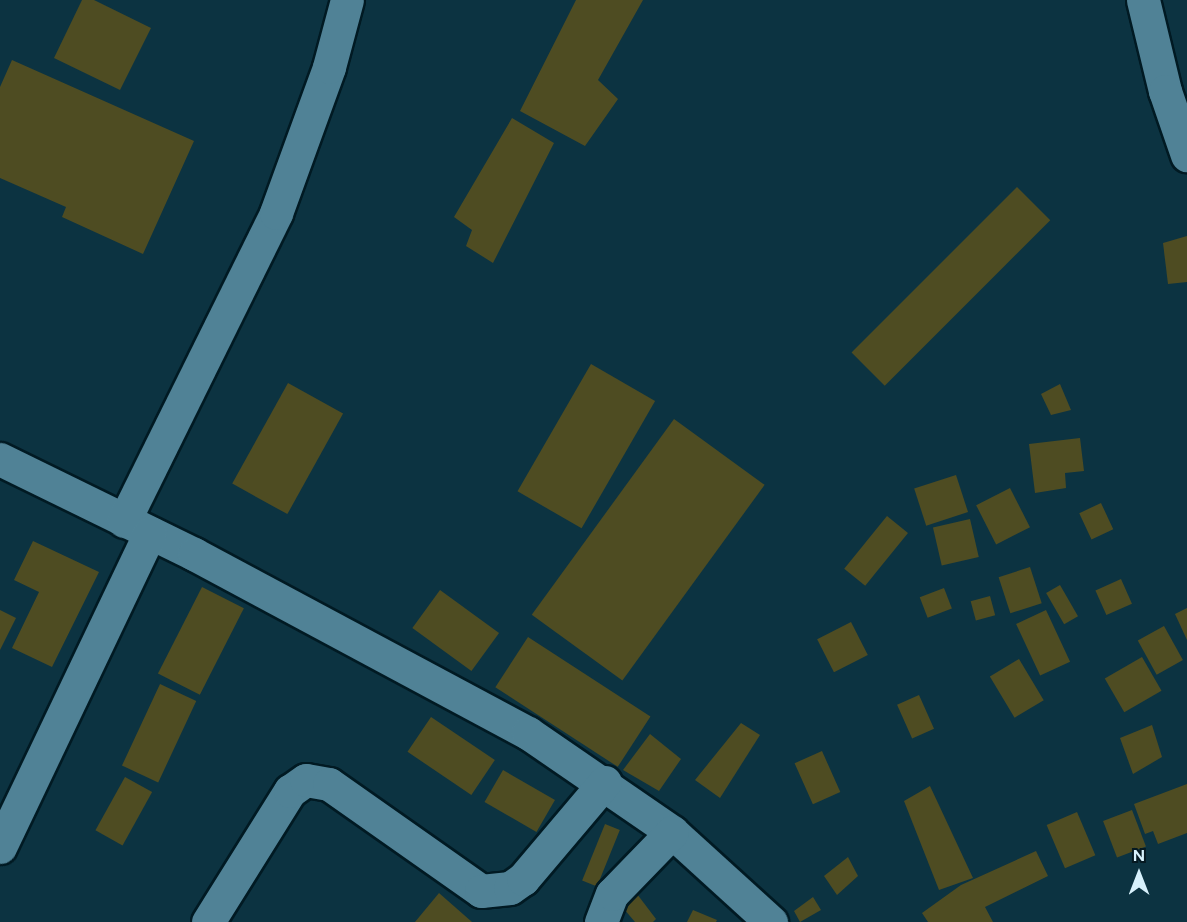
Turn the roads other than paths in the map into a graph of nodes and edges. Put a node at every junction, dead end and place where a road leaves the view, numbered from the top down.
1 (347, 0) edge
2 (1143, 0) edge
3 (1187, 155) edge
4 (0, 459) edge
5 (137, 527) junction
6 (605, 782) junction
7 (672, 832) junction
8 (0, 847) edge
9 (208, 922) edge
10 (601, 922) edge
11 (771, 922) edge

1 - 5 street
2 - 3 street
4 - 5 street
5 - 6 street
5 - 8 street
6 - 7 street
6 - 9 street
7 - 10 street
7 - 11 street

